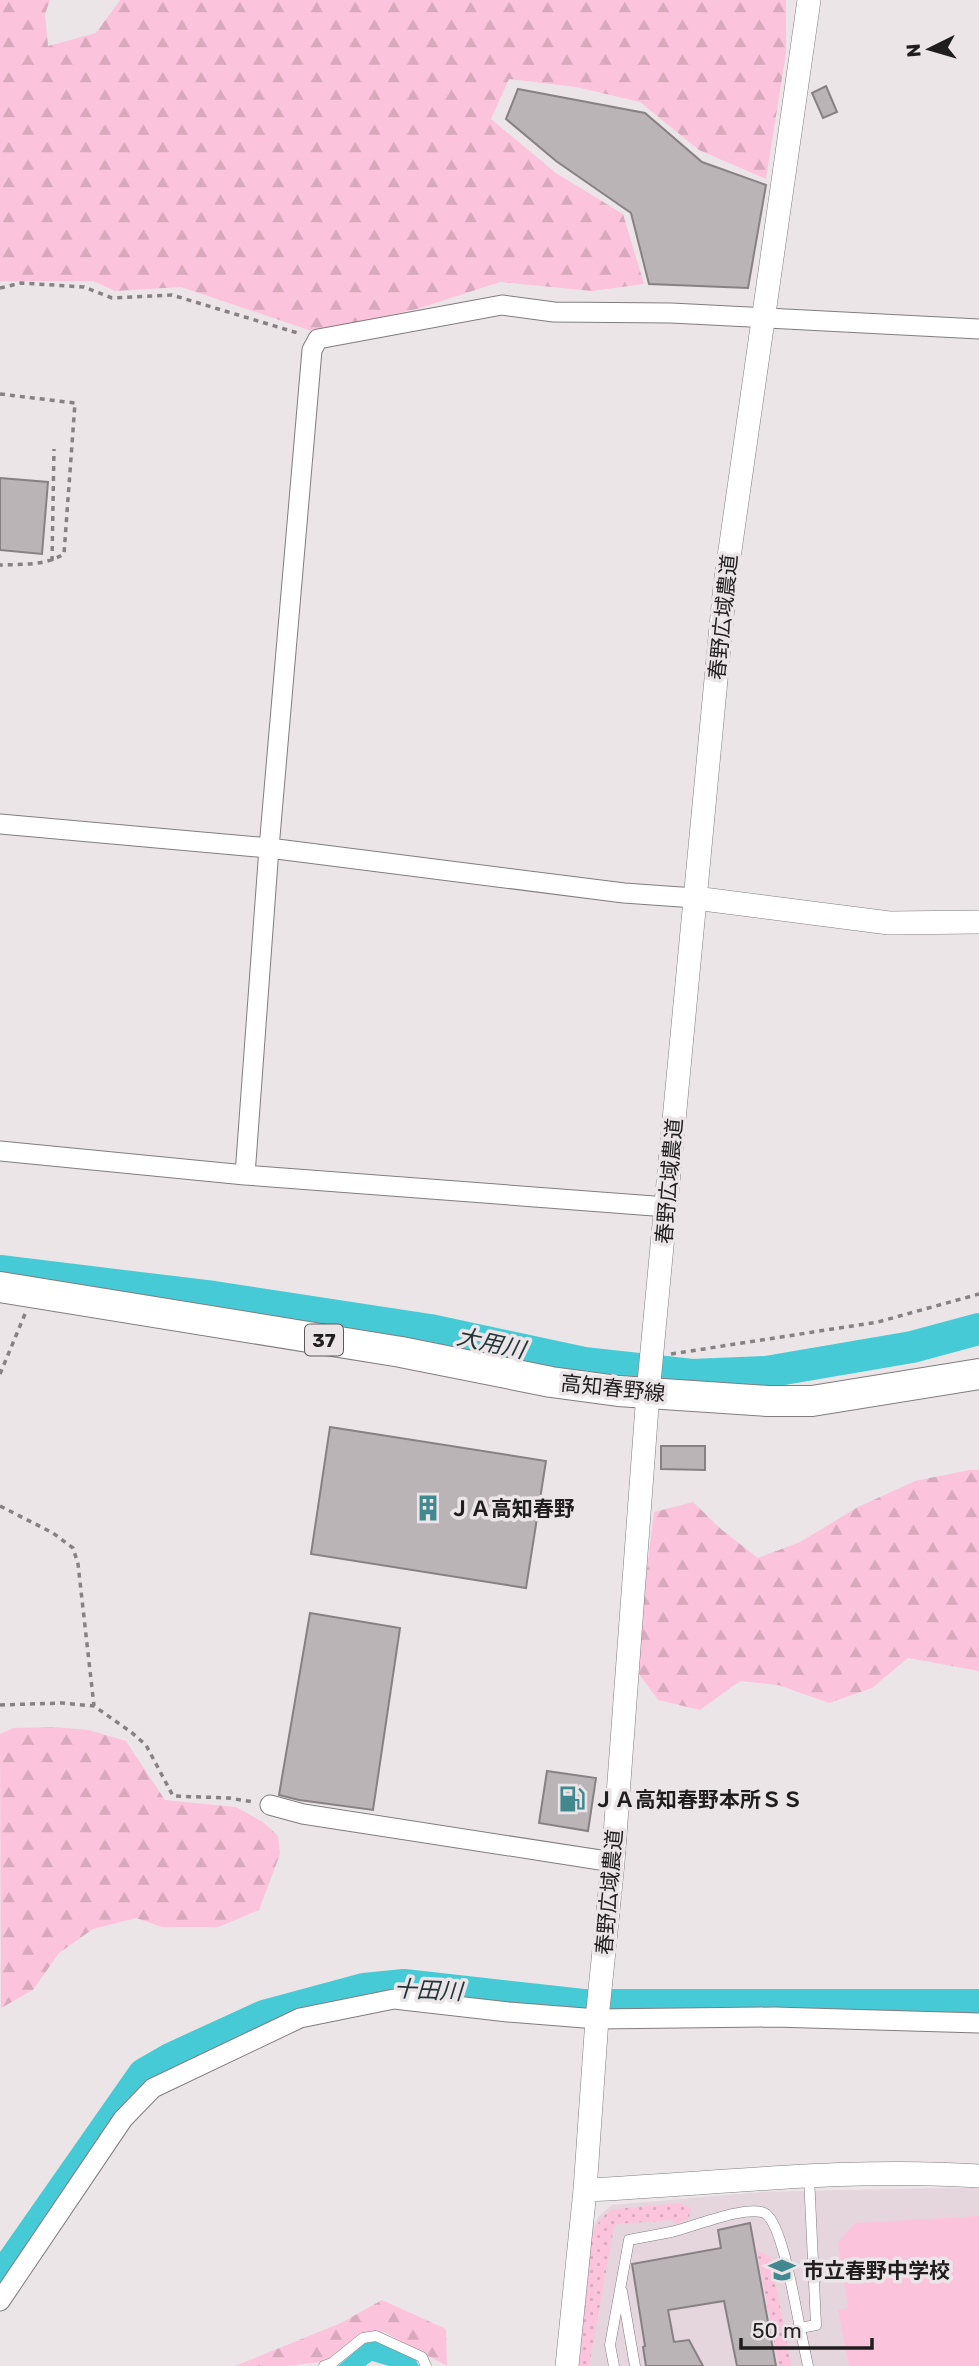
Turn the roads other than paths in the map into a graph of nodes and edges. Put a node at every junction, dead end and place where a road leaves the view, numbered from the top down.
1 (809, 0) edge
2 (765, 308) junction
3 (979, 329) edge
4 (0, 824) edge
5 (269, 848) junction
6 (695, 898) junction
7 (979, 922) edge
8 (0, 1152) edge
9 (245, 1175) junction
10 (667, 1207) junction
11 (0, 1287) edge
12 (979, 1374) edge
13 (648, 1393) junction
14 (270, 1805) road end
15 (613, 1862) junction
16 (597, 2016) junction
17 (979, 2023) edge
18 (808, 2176) junction
19 (979, 2176) edge
20 (585, 2190) junction
21 (621, 2284) junction
22 (0, 2301) edge
23 (800, 2328) junction
24 (324, 2366) edge
25 (426, 2366) edge
26 (567, 2366) edge
27 (614, 2366) edge
28 (635, 2366) edge
29 (808, 2366) edge

1 - 2 street, 春野広域農道
2 - 3 street
2 - 5 street
2 - 6 street, 春野広域農道
4 - 5 street
5 - 6 street
5 - 9 street
6 - 7 street
6 - 10 street, 春野広域農道
8 - 9 street
9 - 10 street
10 - 13 street, 春野広域農道
11 - 13 main road, 高知春野線 / 37
12 - 13 main road, 高知春野線 / 37
13 - 15 street, 春野広域農道
14 - 15 street
15 - 16 street, 春野広域農道
16 - 17 street
16 - 20 street, 春野広域農道
16 - 22 street
18 - 19 street
18 - 20 street
18 - 23 lane
20 - 26 street, 春野広域農道
21 - 23 lane
21 - 27 lane
21 - 28 lane
23 - 29 lane
24 - 25 lane

